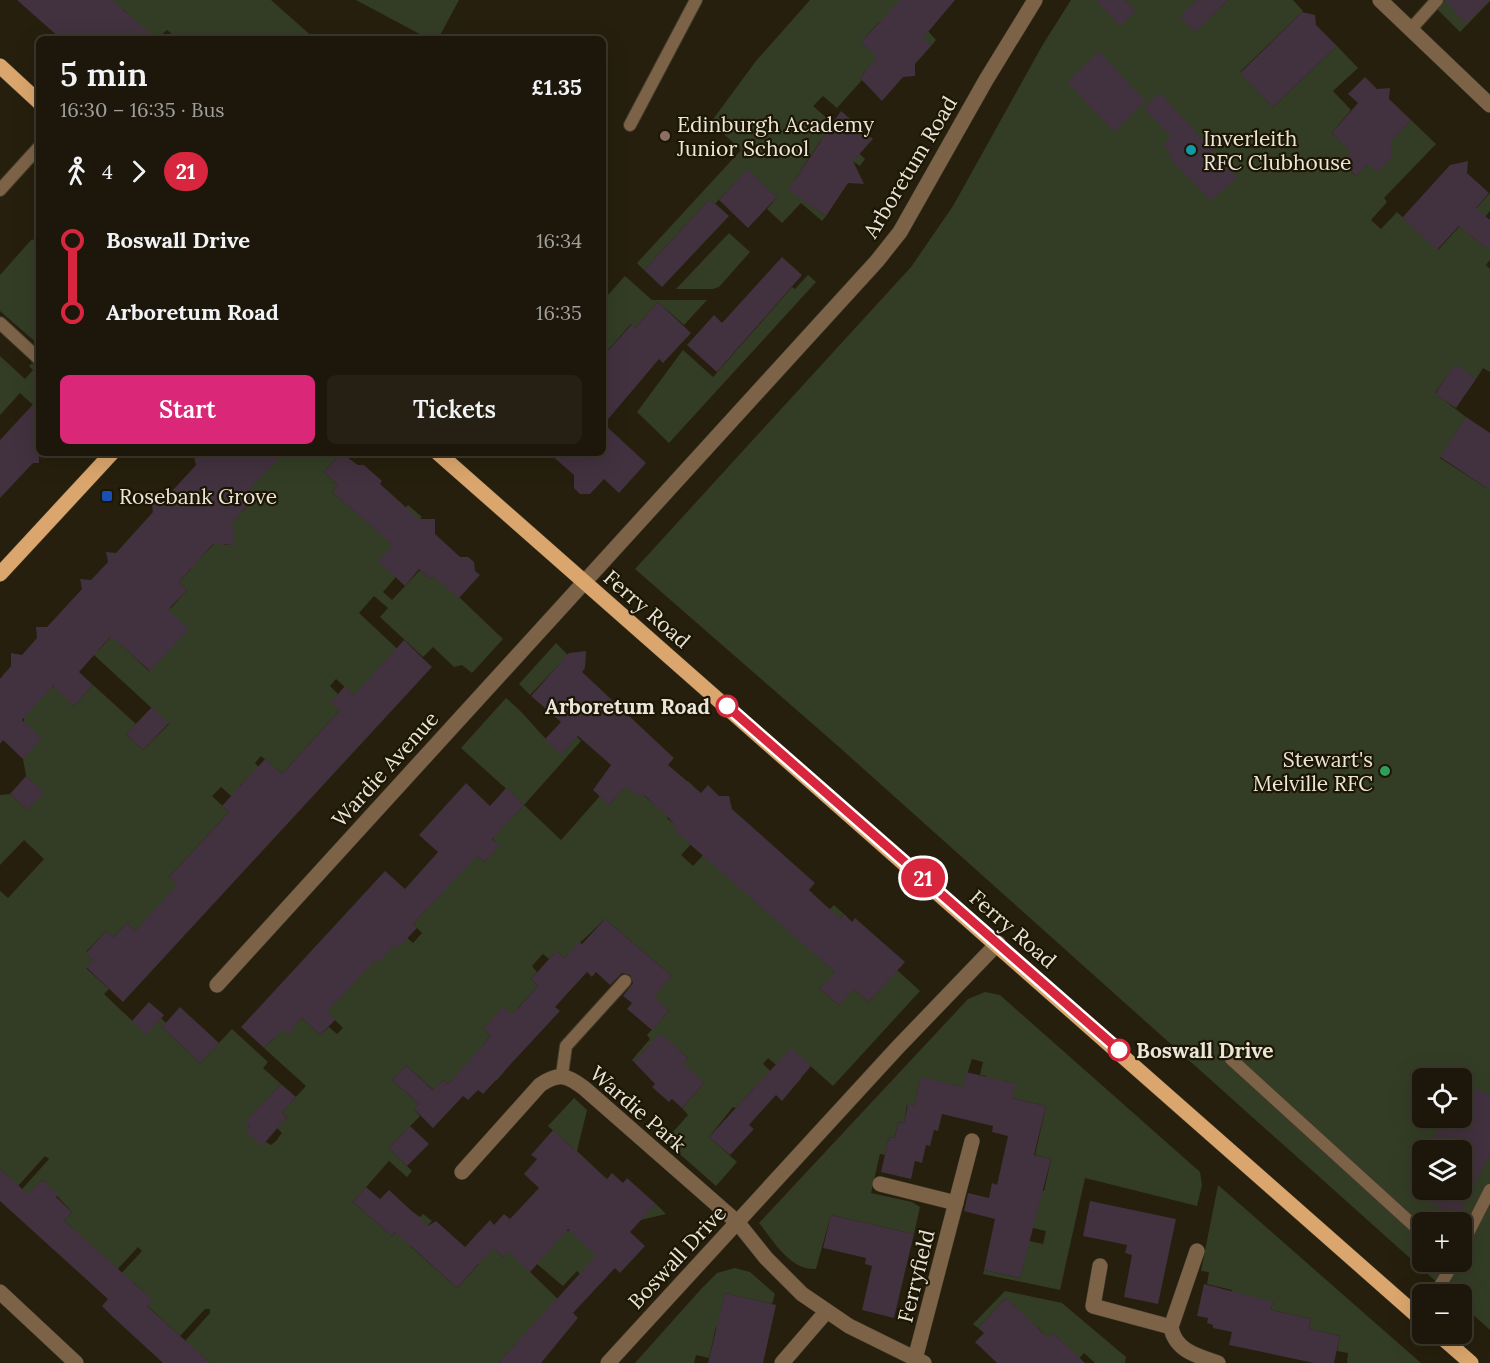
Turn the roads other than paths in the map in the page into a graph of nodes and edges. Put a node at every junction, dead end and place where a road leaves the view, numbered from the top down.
1 (696, 0) edge
2 (1035, 0) edge
3 (1380, 0) edge
4 (1437, 0) edge
5 (1410, 30) junction
6 (0, 66) edge
7 (36, 99) edge
8 (1490, 105) edge
9 (630, 125) dead end
10 (36, 150) edge
11 (0, 190) edge
12 (0, 323) edge
13 (36, 355) edge
14 (109, 456) edge
15 (441, 456) edge
16 (0, 574) edge
17 (583, 581) junction
18 (998, 943) junction
19 (625, 981) dead end
20 (217, 985) dead end
21 (1231, 1059) dead end
22 (562, 1075) junction
23 (972, 1141) dead end
24 (462, 1172) dead end
25 (880, 1185) dead end
26 (1490, 1190) edge
27 (956, 1203) junction
28 (738, 1223) junction
29 (1412, 1224) edge
30 (1472, 1225) edge
31 (1197, 1251) dead end
32 (1100, 1266) dead end
33 (0, 1292) edge
34 (1412, 1309) edge
35 (826, 1312) junction
36 (1171, 1327) junction
37 (1449, 1344) edge
38 (920, 1361) edge
39 (76, 1363) edge
40 (608, 1363) edge
41 (782, 1363) edge
42 (1218, 1363) edge
43 (1471, 1363) edge

1 - 9 lane
2 - 17 street, Arboretum Road
3 - 5 street
4 - 5 lane
5 - 8 street
6 - 7 main road
10 - 11 lane
12 - 13 lane
14 - 16 main road
15 - 17 main road, Ferry Road
17 - 18 main road, Ferry Road
17 - 20 street, Wardie Avenue
18 - 28 street, Boswall Drive
18 - 34 main road, Ferry Road
19 - 22 lane
21 - 29 lane
22 - 24 street, Wardie Park
22 - 28 street, Wardie Park
23 - 27 street, Ferryfield
25 - 27 street
26 - 30 lane
27 - 38 street, Ferryfield
28 - 35 street, Ferryfield
28 - 40 street, Boswall Drive
31 - 36 street
32 - 36 street
33 - 39 street
35 - 38 street, Ferryfield
35 - 41 street
36 - 42 street
37 - 43 main road

